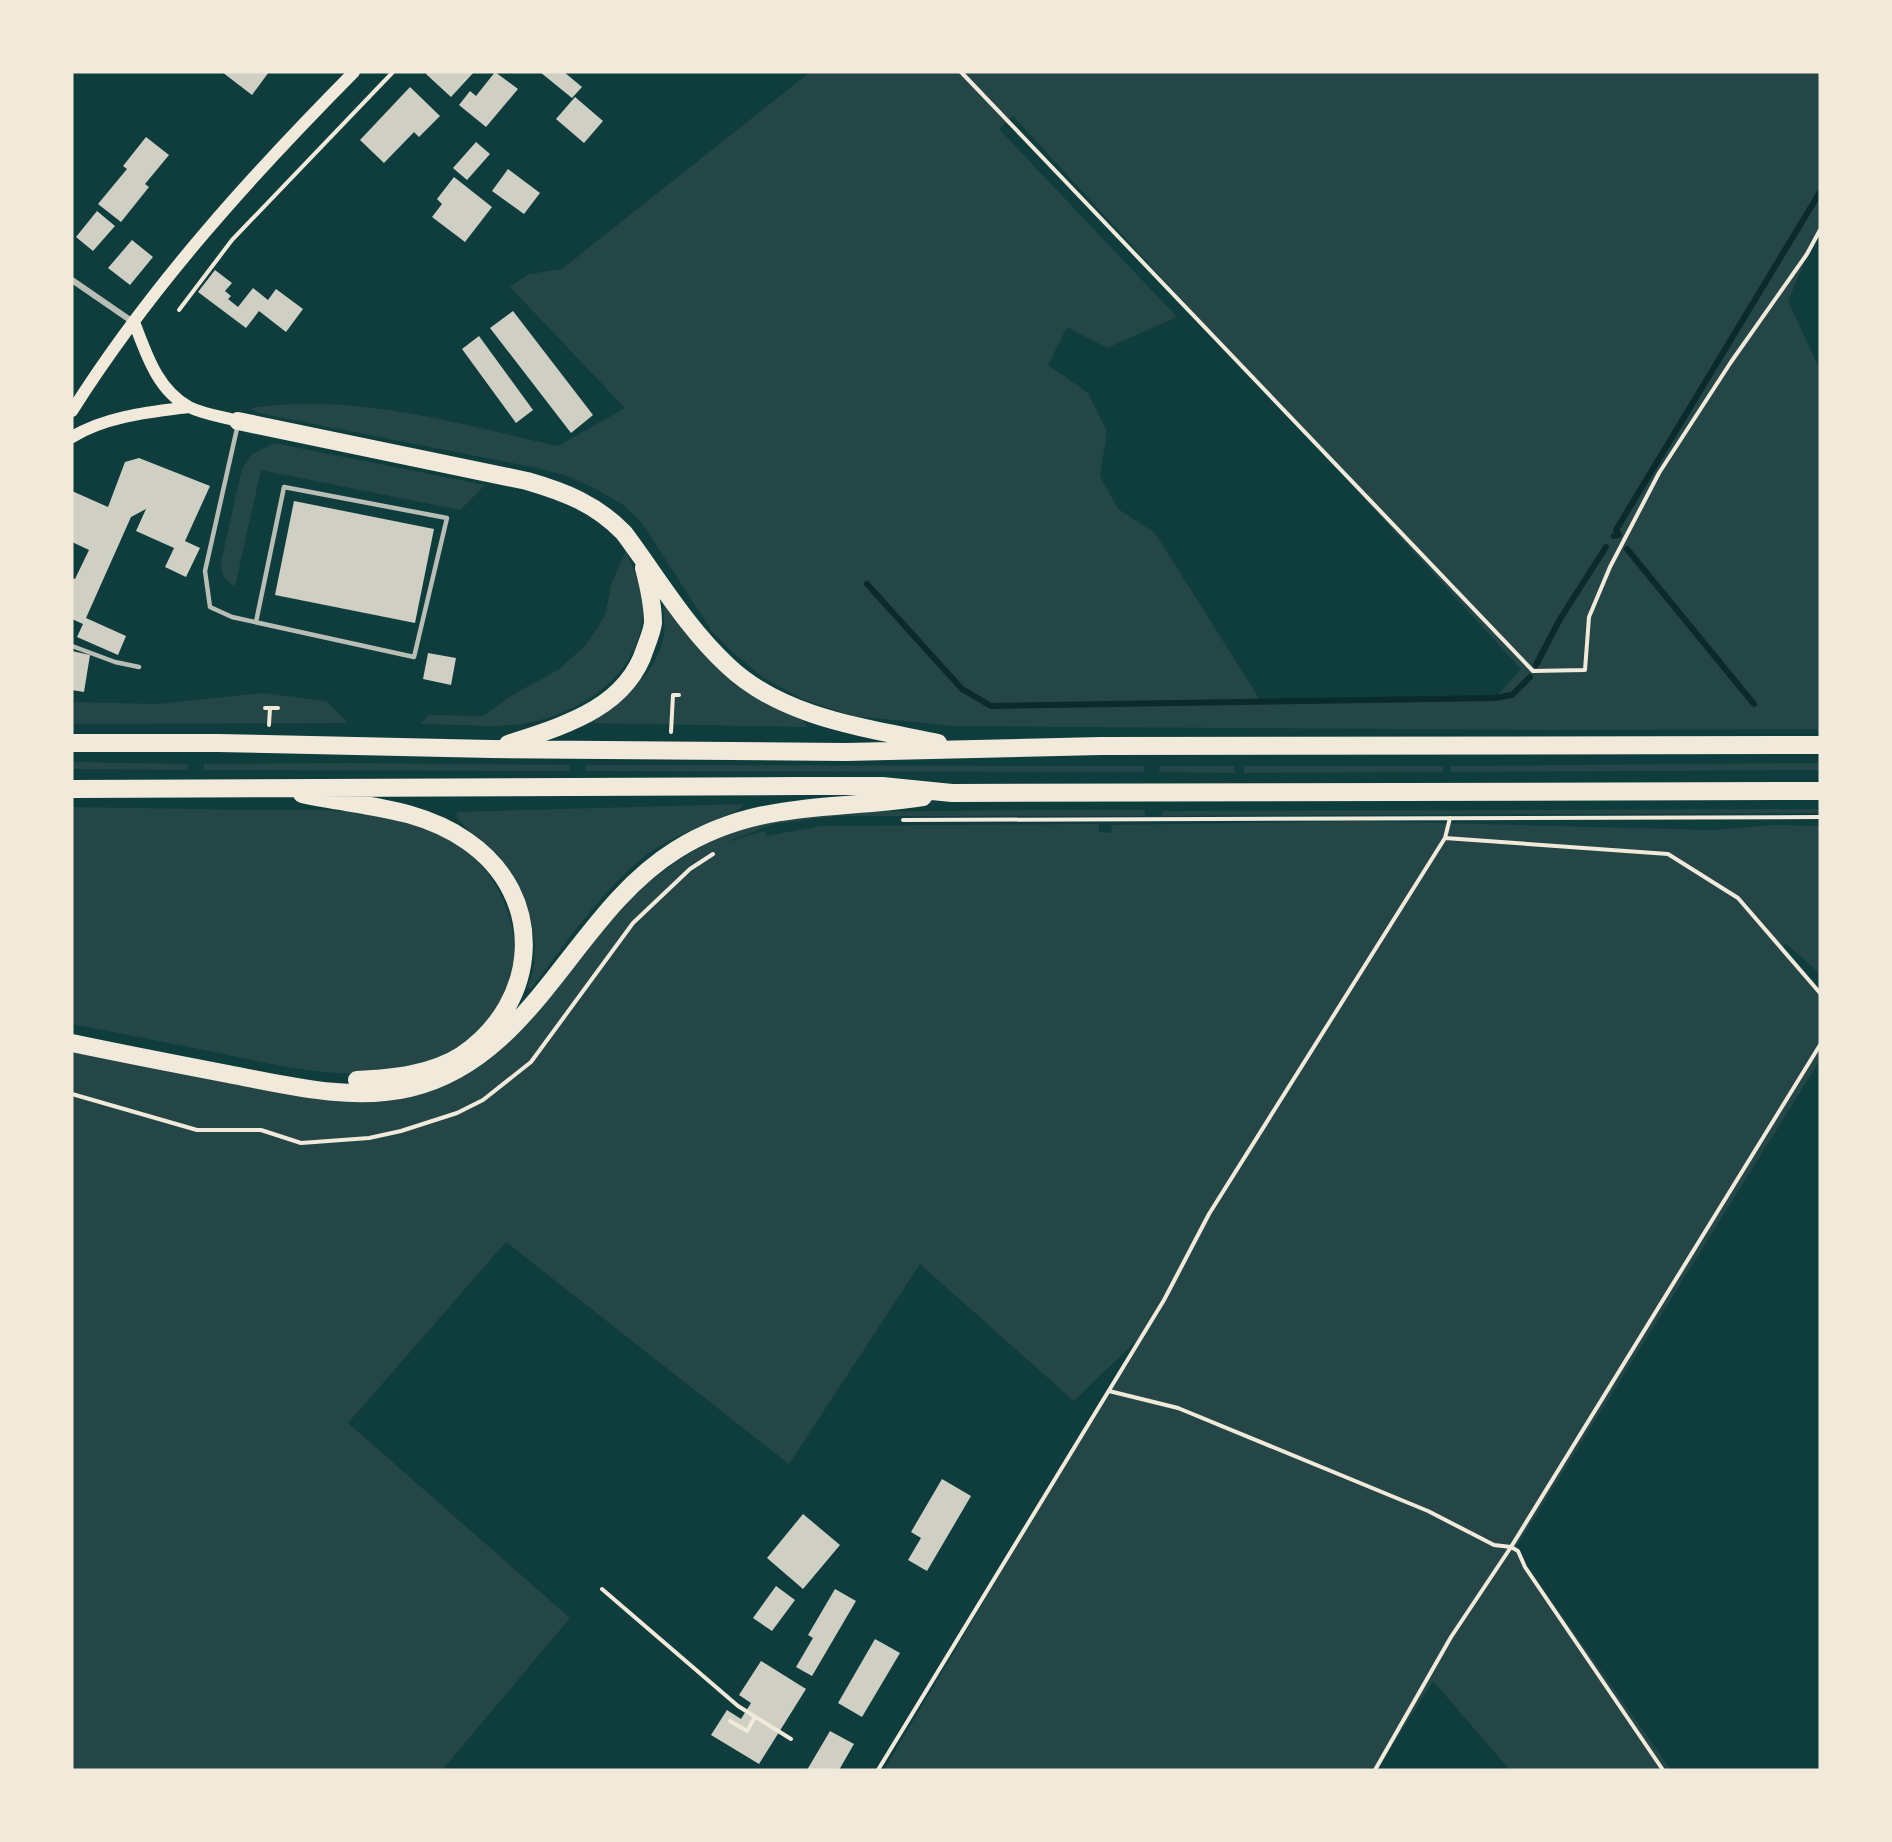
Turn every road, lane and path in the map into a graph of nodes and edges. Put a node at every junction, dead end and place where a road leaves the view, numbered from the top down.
1 (354, 72) edge
2 (393, 72) edge
3 (961, 72) edge
4 (1820, 230) edge
5 (72, 280) edge
6 (179, 310) dead end
7 (134, 322) junction
8 (189, 407) junction
9 (72, 411) edge
10 (238, 421) junction
11 (72, 437) edge
12 (643, 561) junction
13 (256, 622) junction
14 (72, 646) edge
15 (139, 667) dead end
16 (679, 694) dead end
17 (265, 708) dead end
18 (278, 708) dead end
19 (72, 743) edge
20 (1820, 745) edge
21 (491, 749) junction
22 (966, 749) junction
23 (671, 751) junction
24 (271, 787) junction
25 (72, 789) edge
26 (1820, 791) edge
27 (952, 793) junction
28 (1820, 817) edge
29 (1450, 818) junction
30 (899, 820) dead end
31 (1445, 838) junction
32 (722, 848) dead end
33 (1820, 993) edge
34 (72, 1032) edge
35 (72, 1043) edge
36 (1820, 1045) edge
37 (72, 1094) edge
38 (1109, 1391) junction
39 (1512, 1547) junction
40 (602, 1589) dead end
41 (755, 1717) junction
42 (730, 1721) dead end
43 (791, 1739) dead end
44 (878, 1770) edge
45 (1375, 1770) edge
46 (1663, 1770) edge

1 - 7 main road
2 - 6 path
3 - 4 path
5 - 7 street
7 - 8 main road
7 - 9 main road
8 - 10 main road
8 - 11 main road
10 - 12 highway
10 - 13 lane
12 - 21 highway
12 - 22 highway
13 - 13 lane
14 - 15 lane
16 - 23 path
17 - 18 path
19 - 21 highway
20 - 22 highway
21 - 23 highway
22 - 23 highway
24 - 25 highway
24 - 27 highway
24 - 34 highway
26 - 27 highway
27 - 35 highway
28 - 29 path
29 - 30 path
29 - 31 path
31 - 33 path
31 - 38 path
32 - 37 path
36 - 39 path
38 - 39 path
38 - 44 path
39 - 45 path
39 - 46 path
40 - 41 path
41 - 42 path
41 - 43 path

